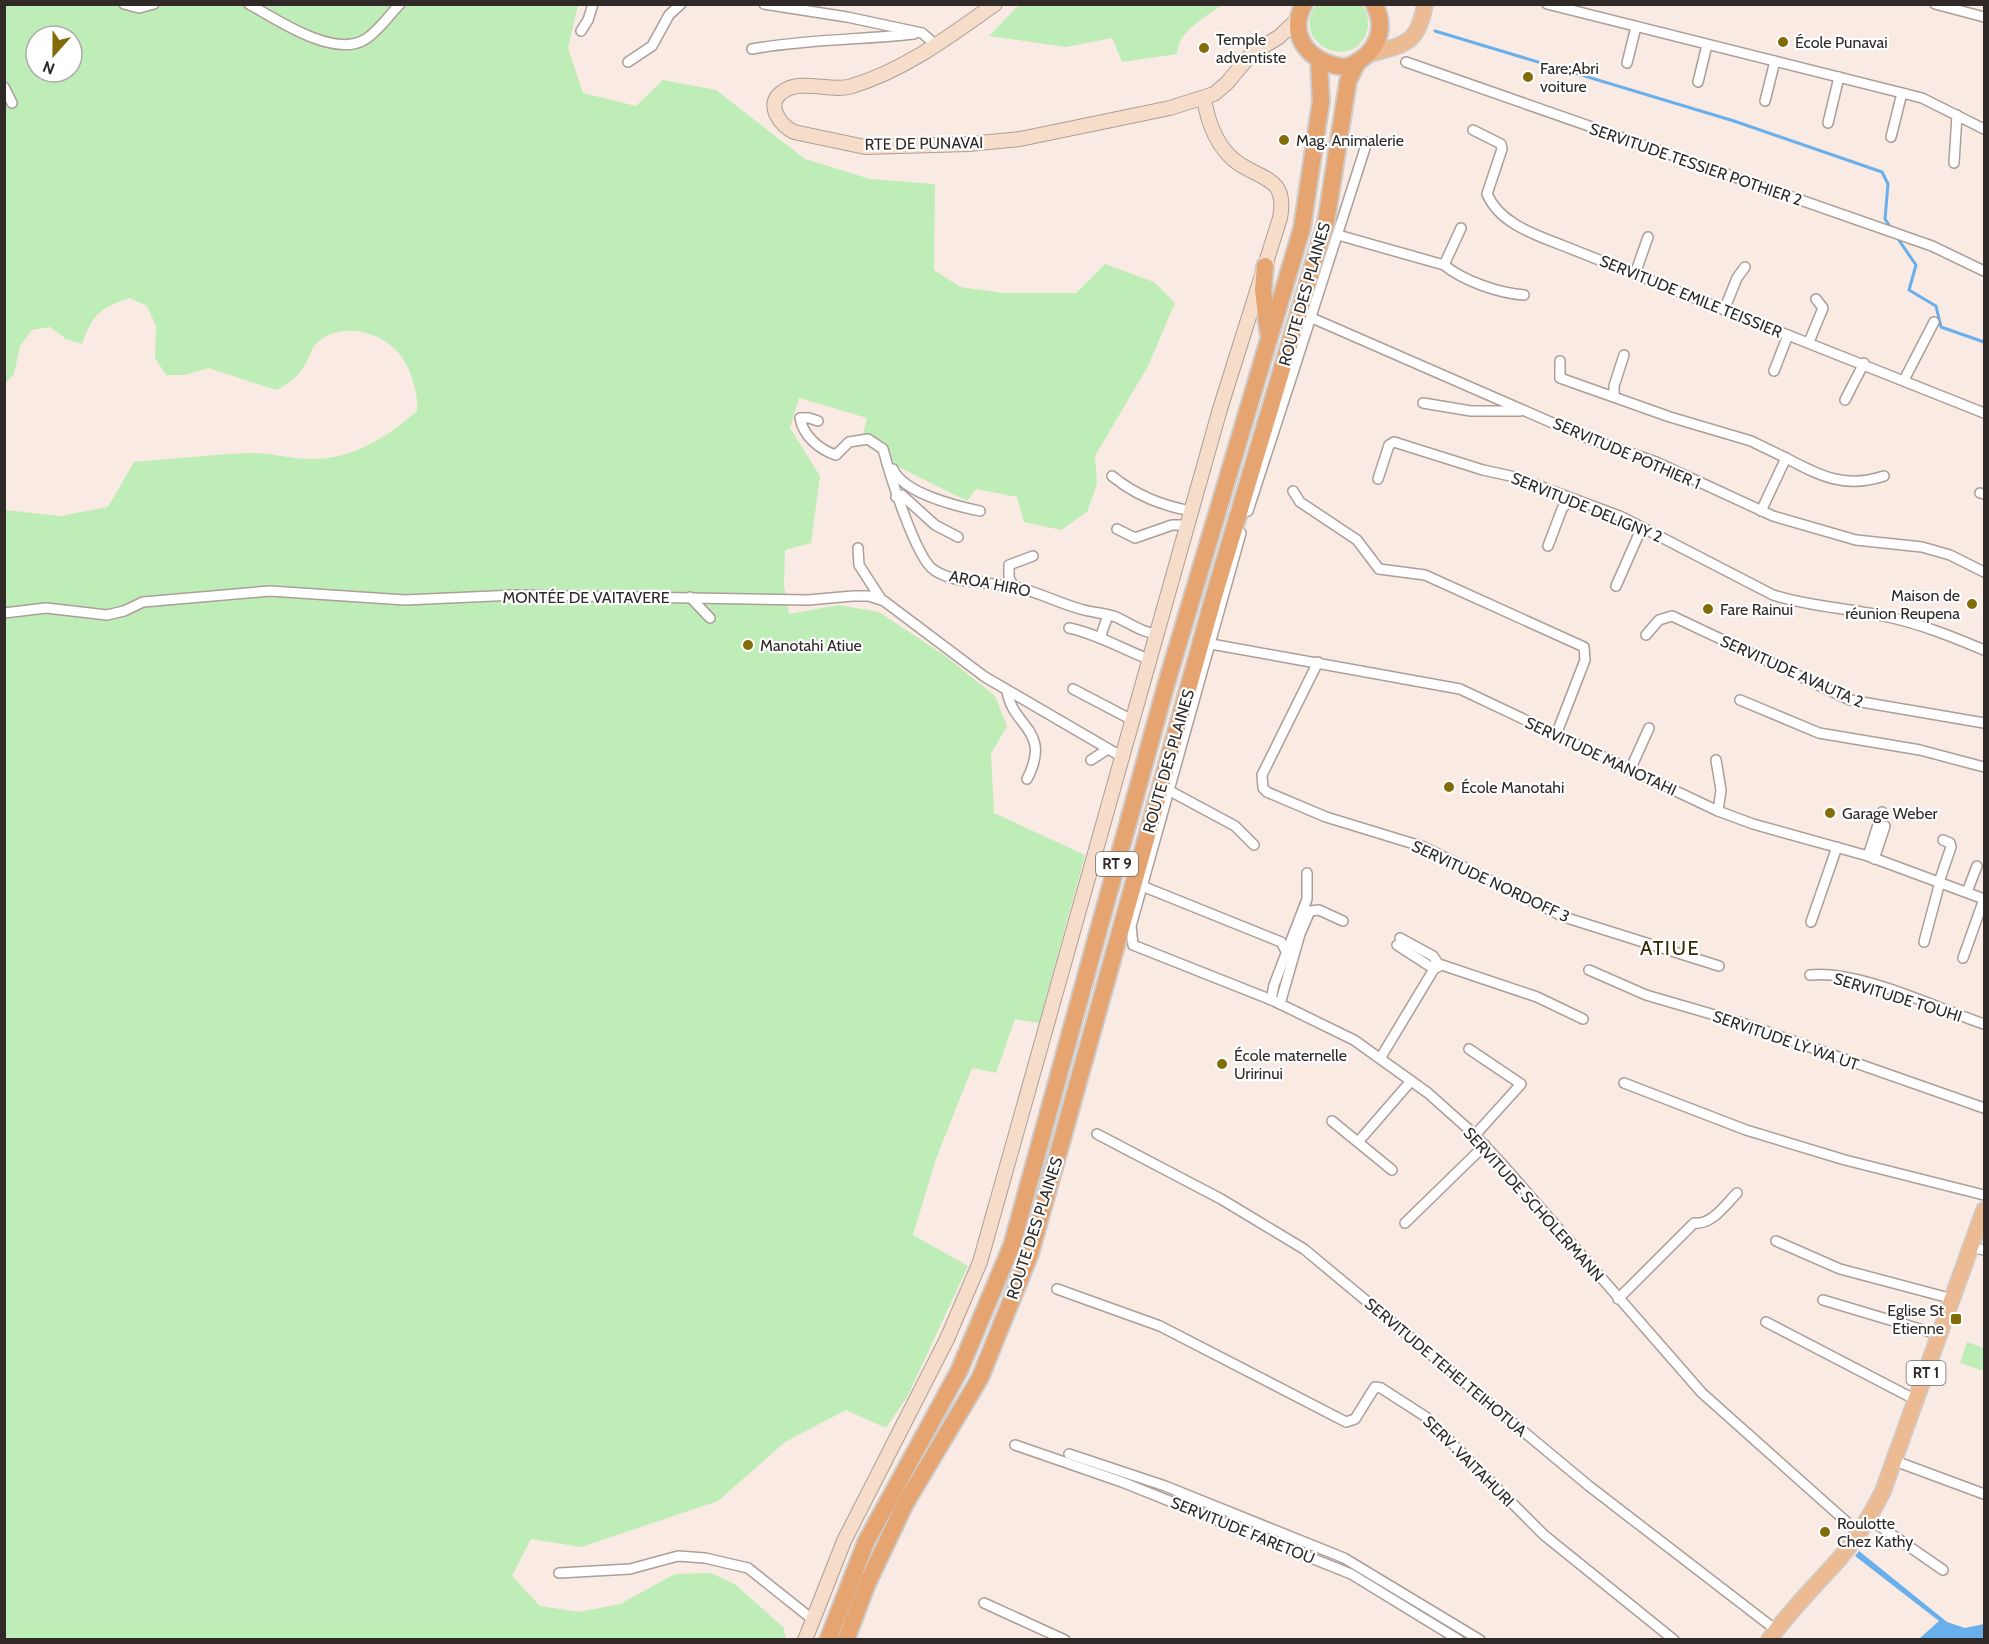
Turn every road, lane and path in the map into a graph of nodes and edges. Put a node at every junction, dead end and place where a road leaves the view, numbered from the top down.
1 (124, 4) edge
2 (154, 4) edge
3 (249, 4) edge
4 (400, 4) edge
5 (593, 4) edge
6 (681, 4) edge
7 (764, 4) edge
8 (995, 4) edge
9 (1374, 4) edge
10 (1425, 4) edge
11 (1547, 4) edge
12 (1935, 4) edge
13 (1301, 11) edge
14 (1984, 16) edge
15 (1636, 27) junction
16 (1380, 30) junction
17 (581, 31) dead end
18 (922, 33) junction
19 (1280, 37) junction
20 (1301, 42) junction
21 (1397, 44) junction
22 (936, 45) junction
23 (1707, 45) junction
24 (752, 49) dead end
25 (1363, 58) junction
26 (1319, 61) junction
27 (1775, 61) junction
28 (628, 62) dead end
29 (1406, 62) dead end
30 (1627, 63) dead end
31 (1839, 77) junction
32 (1698, 82) dead end
33 (4, 87) edge
34 (1902, 93) junction
35 (1204, 99) junction
36 (1765, 101) dead end
37 (12, 103) dead end
38 (1957, 115) junction
39 (1828, 123) dead end
40 (1984, 129) edge
41 (1473, 130) dead end
42 (1891, 137) dead end
43 (1367, 142) dead end
44 (1954, 164) dead end
45 (1461, 228) dead end
46 (1338, 235) junction
47 (1648, 237) dead end
48 (1444, 265) junction
49 (1264, 266) junction
50 (1745, 267) dead end
51 (1984, 271) edge
52 (1635, 274) junction
53 (1524, 295) dead end
54 (1816, 299) dead end
55 (1724, 310) junction
56 (1312, 318) junction
57 (1934, 322) dead end
58 (1788, 335) junction
59 (1269, 338) junction
60 (1809, 342) junction
61 (1624, 355) dead end
62 (1560, 361) dead end
63 (1864, 363) junction
64 (1774, 371) dead end
65 (1904, 380) junction
66 (1614, 396) junction
67 (1845, 400) dead end
68 (1422, 403) dead end
69 (1525, 410) junction
70 (1984, 413) edge
71 (818, 421) dead end
72 (868, 439) junction
73 (1786, 458) junction
74 (1112, 476) dead end
75 (1884, 476) dead end
76 (1378, 479) dead end
77 (1293, 491) dead end
78 (896, 497) junction
79 (1570, 499) junction
80 (980, 511) dead end
81 (1761, 511) junction
82 (1189, 518) junction
83 (1641, 527) junction
84 (1117, 530) dead end
85 (958, 537) dead end
86 (1548, 546) dead end
87 (858, 548) dead end
88 (1033, 556) dead end
89 (1984, 572) edge
90 (1616, 586) dead end
91 (1014, 587) junction
92 (690, 597) junction
93 (881, 599) junction
94 (4, 613) edge
95 (1108, 615) junction
96 (710, 618) dead end
97 (1070, 628) dead end
98 (1158, 634) junction
99 (1646, 635) dead end
100 (1100, 638) junction
101 (1211, 644) junction
102 (1984, 650) edge
103 (1151, 660) junction
104 (1317, 662) junction
105 (1073, 689) dead end
106 (1007, 690) junction
107 (1740, 700) dead end
108 (1134, 721) junction
109 (1984, 723) edge
110 (1649, 728) dead end
111 (1556, 735) junction
112 (1108, 749) junction
113 (1124, 758) junction
114 (1091, 760) dead end
115 (1716, 760) dead end
116 (1984, 767) edge
117 (1630, 770) junction
118 (1027, 779) dead end
119 (1170, 791) junction
120 (1718, 811) junction
121 (1882, 812) dead end
122 (1885, 826) dead end
123 (1943, 840) dead end
124 (1254, 845) dead end
125 (1837, 847) junction
126 (1871, 857) junction
127 (1977, 866) dead end
128 (1307, 873) dead end
129 (1939, 882) junction
130 (1142, 886) junction
131 (1967, 892) junction
132 (1984, 899) edge
133 (1343, 921) dead end
134 (1811, 922) dead end
135 (1399, 941) dead end
136 (1924, 942) dead end
137 (1286, 951) junction
138 (1963, 958) dead end
139 (1719, 966) dead end
140 (1437, 967) junction
141 (1589, 970) dead end
142 (1810, 975) dead end
143 (1275, 1002) junction
144 (1583, 1019) dead end
145 (1984, 1024) edge
146 (1469, 1049) dead end
147 (1381, 1057) junction
148 (1412, 1081) junction
149 (1624, 1083) dead end
150 (1984, 1108) edge
151 (1332, 1121) dead end
152 (1097, 1134) dead end
153 (1475, 1135) junction
154 (1358, 1142) junction
155 (1485, 1145) junction
156 (1392, 1170) dead end
157 (1737, 1193) dead end
158 (1984, 1195) edge
159 (1984, 1210) edge
160 (1405, 1223) dead end
161 (1776, 1241) dead end
162 (1978, 1248) edge
163 (1057, 1289) dead end
164 (1618, 1299) junction
165 (1953, 1299) junction
166 (1823, 1300) dead end
167 (1766, 1322) dead end
168 (1940, 1335) junction
169 (1917, 1400) junction
170 (1015, 1445) dead end
171 (1069, 1454) dead end
172 (1894, 1461) junction
173 (1984, 1494) edge
174 (1868, 1518) junction
175 (1859, 1533) junction
176 (1943, 1570) dead end
177 (559, 1573) dead end
178 (984, 1603) dead end
179 (812, 1619) junction
180 (1773, 1635) edge
181 (805, 1640) edge
182 (828, 1640) edge
183 (846, 1640) edge
184 (1065, 1640) edge
185 (1459, 1640) edge
186 (1480, 1640) edge
187 (1674, 1640) edge

1 - 2 street
3 - 4 street
5 - 17 street
6 - 28 street
7 - 18 street
8 - 22 main road, RTE DE PUNAVAI
9 - 16 highway
10 - 21 main road
11 - 15 street
12 - 14 street
13 - 19 main road, RTE DE PUNAVAI
13 - 20 highway
15 - 23 street
15 - 30 street
16 - 21 main road
16 - 25 highway, RT 9
18 - 22 street
18 - 24 street
19 - 20 main road
19 - 35 main road, RTE DE PUNAVAI
20 - 26 highway
21 - 25 main road
22 - 35 main road, RTE DE PUNAVAI
23 - 27 street
23 - 32 street
25 - 26 highway
25 - 183 highway, ROUTE DES PLAINES / RT 9
26 - 59 highway, ROUTE DES PLAINES / RT 9
27 - 31 street
27 - 36 street
29 - 51 street, SERVITUDE TESSIER POTHIER 2
31 - 34 street
31 - 39 street
33 - 37 street
34 - 38 street
34 - 42 street
35 - 49 main road
38 - 40 street
38 - 44 street
41 - 52 street, SERVITUDE EMILE TEISSIER
43 - 46 street
45 - 48 street
46 - 48 street
46 - 56 street
47 - 52 street
48 - 53 street
49 - 59 highway
49 - 82 main road
50 - 55 street
52 - 55 street, SERVITUDE EMILE TEISSIER
54 - 60 street
55 - 58 street, SERVITUDE EMILE TEISSIER
56 - 69 street, SERVITUDE POTHIER 1
56 - 101 street
57 - 65 street
58 - 60 street, SERVITUDE EMILE TEISSIER
58 - 64 street
59 - 182 highway, ROUTE DES PLAINES / RT 9
60 - 63 street, SERVITUDE EMILE TEISSIER
61 - 66 street
62 - 66 street
63 - 65 street, SERVITUDE EMILE TEISSIER
63 - 67 street
65 - 70 street, SERVITUDE EMILE TEISSIER
66 - 73 street
68 - 69 street
69 - 81 street, SERVITUDE POTHIER 1
71 - 72 street
72 - 78 street, AROA HIRO
72 - 80 street
73 - 75 street
73 - 81 street
74 - 82 street
76 - 79 street, SERVITUDE DELIGNY 2
77 - 111 street
78 - 85 street
78 - 91 street, AROA HIRO
79 - 83 street, SERVITUDE DELIGNY 2
79 - 86 street
81 - 89 street, SERVITUDE POTHIER 1
82 - 84 street
82 - 98 main road
83 - 90 street
83 - 102 street, SERVITUDE DELIGNY 2
87 - 93 street
88 - 91 street
91 - 95 street, AROA HIRO
92 - 93 street, MONTÉE DE VAITAVERE
92 - 94 street, MONTÉE DE VAITAVERE
92 - 96 street
93 - 106 street
95 - 98 street, AROA HIRO
95 - 100 street
97 - 100 street
98 - 103 main road
99 - 109 street, SERVITUDE AVAUTA 2
100 - 103 street
101 - 104 street, SERVITUDE MANOTAHI
101 - 119 street
103 - 108 main road
104 - 111 street, SERVITUDE MANOTAHI
104 - 139 street, SERVITUDE NORDOFF 3
105 - 108 street
106 - 112 street
106 - 118 street
107 - 116 street
108 - 113 main road
110 - 117 street
111 - 117 street, SERVITUDE MANOTAHI
112 - 113 street
112 - 114 street
113 - 179 main road
115 - 120 street
117 - 120 street, SERVITUDE MANOTAHI
119 - 124 street
119 - 130 street
120 - 125 street, SERVITUDE MANOTAHI
121 - 126 street
122 - 126 street
123 - 129 street
125 - 126 street, SERVITUDE MANOTAHI
125 - 134 street
126 - 129 street, SERVITUDE MANOTAHI
127 - 131 street
128 - 137 street
129 - 131 street, SERVITUDE MANOTAHI
129 - 136 street
130 - 137 street
130 - 143 street, SERVITUDE SCHOLERMANN
131 - 132 street, SERVITUDE MANOTAHI
132 - 138 street
133 - 143 street
135 - 140 street
137 - 143 street
140 - 144 street
140 - 147 street
141 - 150 street, SERVITUDE LY WA UT
142 - 145 street, SERVITUDE TOUHI
143 - 147 street, SERVITUDE SCHOLERMANN
146 - 153 street
147 - 148 street, SERVITUDE SCHOLERMANN
148 - 153 street, SERVITUDE SCHOLERMANN
148 - 154 street
149 - 158 street
151 - 154 street
152 - 180 street, SERVITUDE TEHEI TEIHOTUA
153 - 155 street, SERVITUDE SCHOLERMANN
154 - 156 street
155 - 160 street
155 - 164 street, SERVITUDE SCHOLERMANN
157 - 164 street
159 - 162 main road, RT 1
161 - 165 street
162 - 165 main road, RT 1
163 - 187 street, SERV .VAITAHURI
164 - 175 street, SERVITUDE SCHOLERMANN
165 - 168 main road, RT 1
166 - 168 street
167 - 169 street
168 - 169 main road, RT 1
169 - 172 main road, RT 1
170 - 185 street, SERVITUDE FARETOU
171 - 186 street, SERVITUDE FARETOU
172 - 173 street
172 - 174 main road, RT 1
174 - 175 main road, RT 1
174 - 176 street
175 - 180 main road, RT 1
177 - 179 street
178 - 184 street
179 - 181 main road

